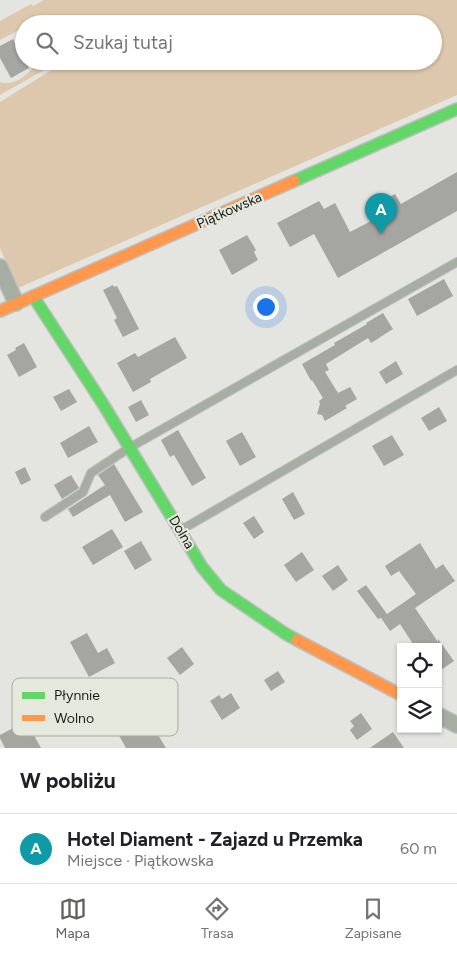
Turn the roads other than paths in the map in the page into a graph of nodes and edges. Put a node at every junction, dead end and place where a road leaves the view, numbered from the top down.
1 (457, 109) edge
2 (457, 262) edge
3 (0, 267) edge
4 (33, 296) junction
5 (5, 307) edge
6 (457, 370) edge
7 (129, 448) junction
8 (45, 517) dead end
9 (180, 530) junction
10 (397, 693) edge
11 (442, 717) edge
12 (457, 725) edge

1 - 4 street, Piątkowska
2 - 7 lane
3 - 5 street
4 - 5 street, Piątkowska
4 - 7 street, Dolna
6 - 9 lane
7 - 8 lane
7 - 9 street, Dolna
9 - 10 street, Dolna
11 - 12 street

